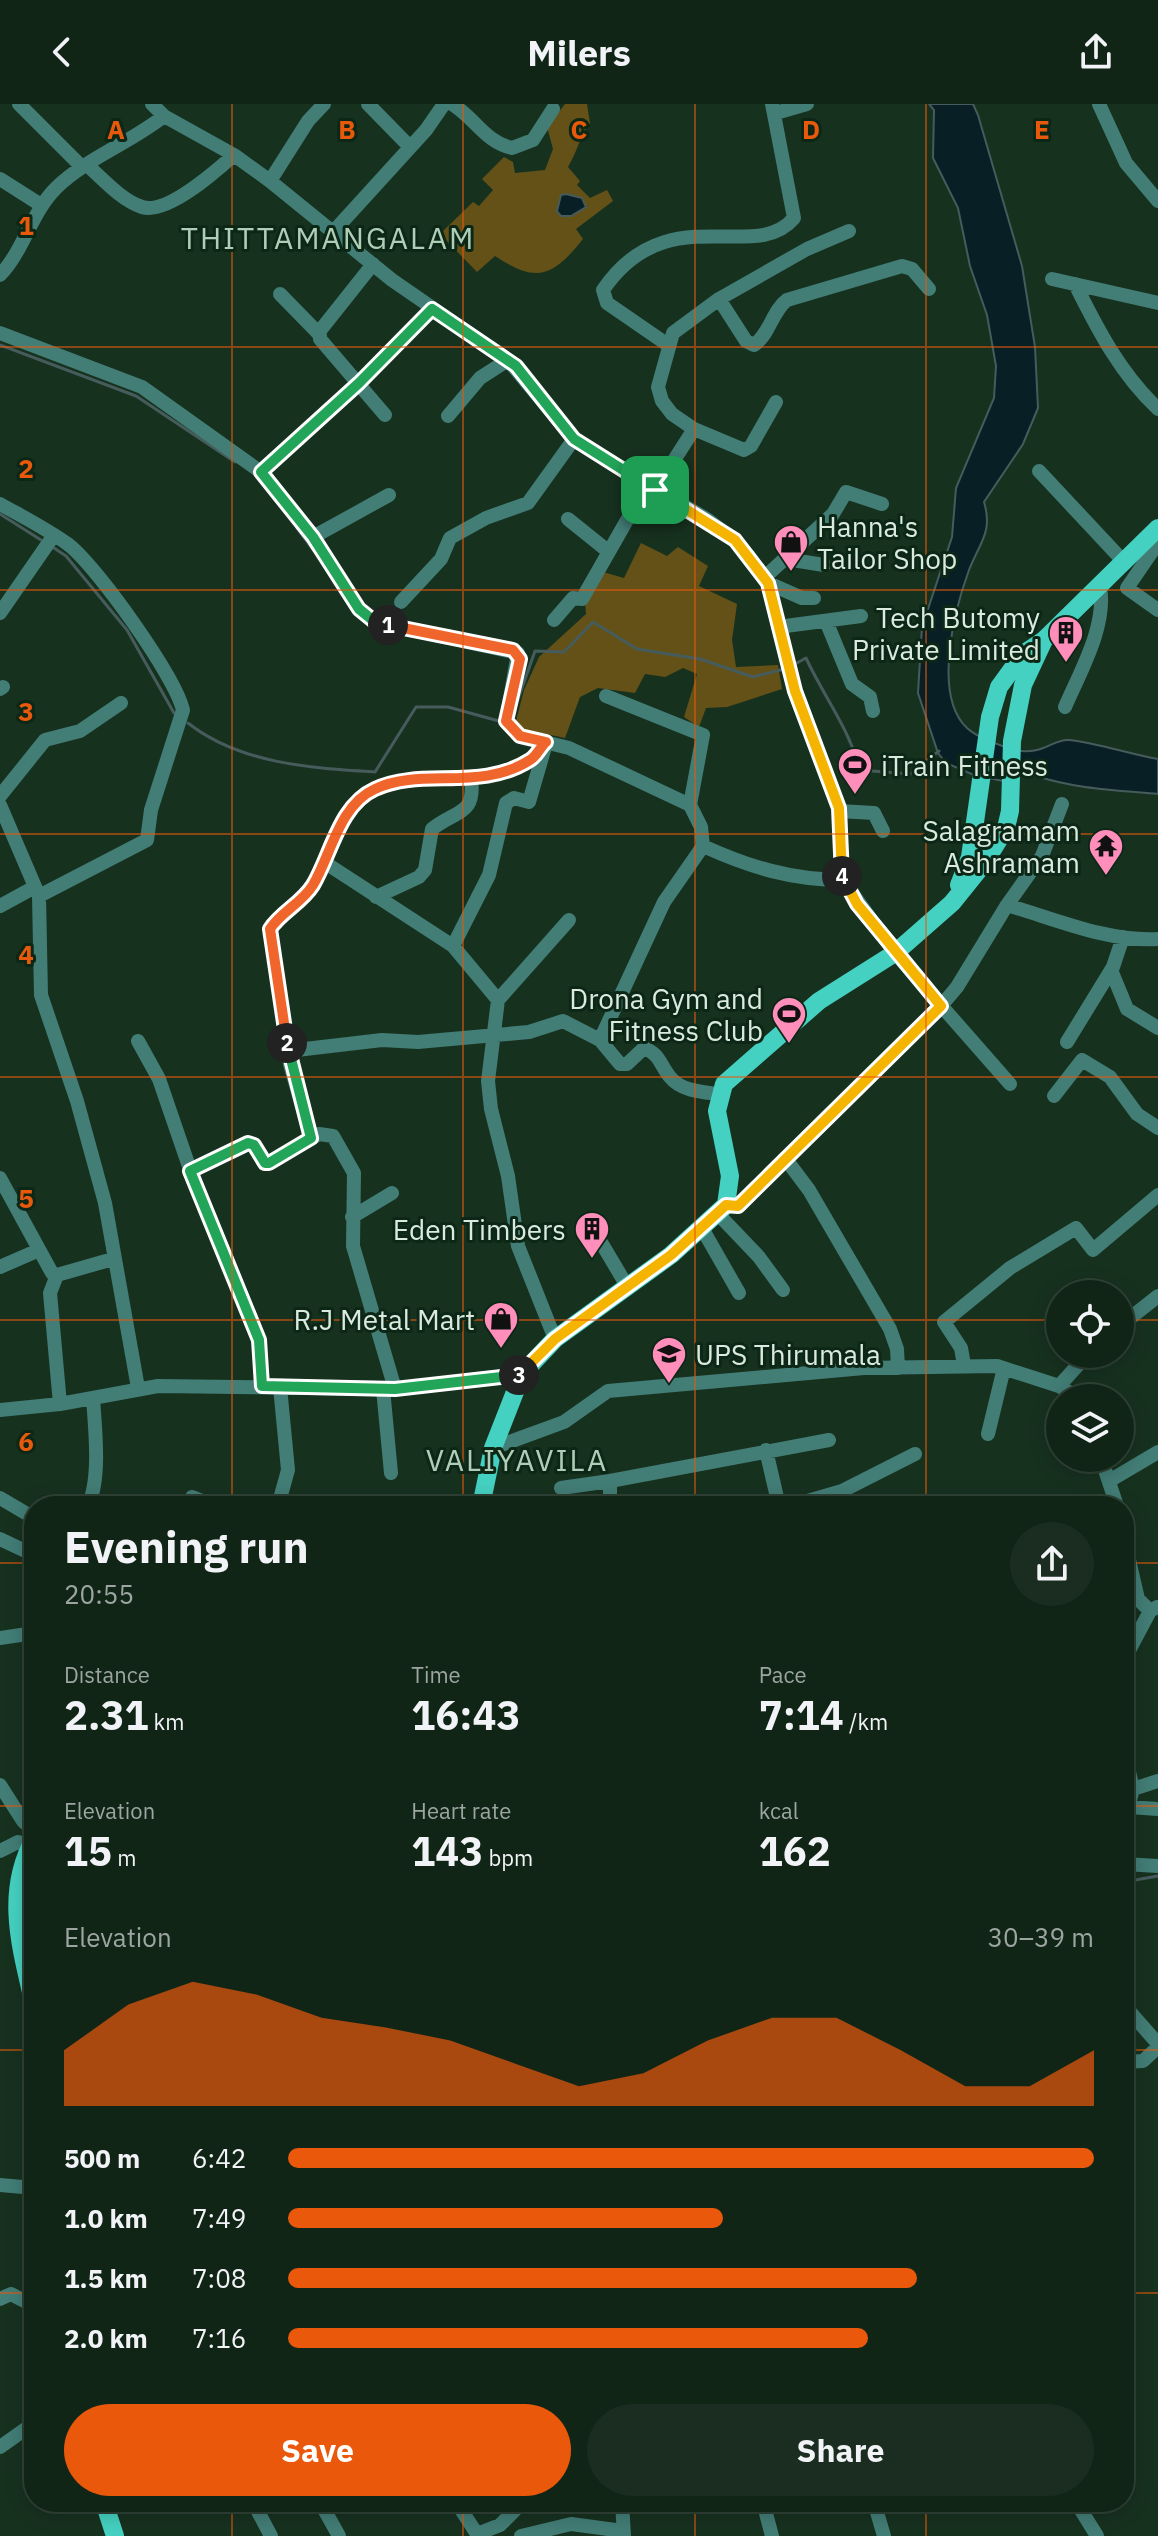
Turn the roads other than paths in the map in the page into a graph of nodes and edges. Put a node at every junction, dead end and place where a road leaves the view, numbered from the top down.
1 (19, 104) edge
2 (152, 104) edge
3 (324, 104) edge
4 (368, 104) edge
5 (444, 104) edge
6 (452, 104) edge
7 (807, 104) edge
8 (1099, 104) edge
9 (774, 108) edge
10 (553, 109) dead end
11 (164, 116) junction
12 (410, 147) junction
13 (234, 155) junction
14 (85, 166) junction
15 (0, 179) edge
16 (270, 181) junction
17 (1158, 201) edge
18 (41, 205) junction
19 (334, 231) junction
20 (849, 231) dead end
21 (373, 264) junction
22 (0, 275) edge
23 (1052, 279) dead end
24 (1075, 284) junction
25 (929, 289) dead end
26 (280, 294) dead end
27 (719, 299) junction
28 (1158, 303) edge
29 (432, 309) junction
30 (0, 333) edge
31 (320, 335) junction
32 (668, 345) junction
33 (508, 360) junction
34 (359, 383) junction
35 (776, 402) dead end
36 (1158, 409) edge
37 (385, 415) dead end
38 (448, 416) dead end
39 (694, 429) junction
40 (574, 439) junction
41 (1039, 471) dead end
42 (261, 472) junction
43 (651, 488) junction
44 (389, 495) dead end
45 (0, 504) edge
46 (882, 504) dead end
47 (568, 519) dead end
48 (1158, 528) edge
49 (54, 535) junction
50 (313, 537) junction
51 (1158, 543) edge
52 (609, 552) junction
53 (786, 559) junction
54 (1125, 563) junction
55 (824, 565) dead end
56 (766, 580) junction
57 (1100, 587) junction
58 (814, 598) dead end
59 (401, 602) dead end
60 (1158, 610) edge
61 (0, 613) edge
62 (861, 616) dead end
63 (554, 620) dead end
64 (826, 621) junction
65 (778, 627) junction
66 (1044, 640) junction
67 (606, 696) dead end
68 (121, 703) dead end
69 (1065, 707) dead end
70 (873, 711) dead end
71 (546, 742) junction
72 (471, 779) junction
73 (0, 796) edge
74 (1062, 804) dead end
75 (0, 805) edge
76 (690, 805) junction
77 (839, 811) junction
78 (883, 831) dead end
79 (703, 846) junction
80 (324, 862) junction
81 (843, 880) junction
82 (36, 892) junction
83 (376, 897) junction
84 (952, 903) junction
85 (1007, 905) junction
86 (0, 906) edge
87 (569, 920) dead end
88 (1123, 937) junction
89 (1158, 939) edge
90 (453, 946) junction
91 (895, 953) junction
92 (1111, 970) junction
93 (498, 1000) junction
94 (941, 1006) junction
95 (1158, 1028) edge
96 (492, 1035) junction
97 (600, 1040) junction
98 (138, 1041) dead end
99 (1067, 1042) dead end
100 (288, 1051) junction
101 (1010, 1084) dead end
102 (718, 1094) junction
103 (1054, 1096) dead end
104 (1158, 1128) edge
105 (311, 1138) junction
106 (785, 1158) junction
107 (190, 1171) junction
108 (0, 1178) edge
109 (392, 1193) dead end
110 (1158, 1195) edge
111 (723, 1210) junction
112 (352, 1217) junction
113 (589, 1222) dead end
114 (703, 1230) junction
115 (39, 1250) junction
116 (113, 1259) junction
117 (0, 1267) edge
118 (57, 1275) junction
119 (627, 1286) junction
120 (783, 1290) dead end
121 (739, 1293) dead end
122 (1158, 1296) edge
123 (1134, 1315) edge
124 (555, 1339) junction
125 (964, 1365) junction
126 (898, 1368) junction
127 (1004, 1368) junction
128 (1075, 1368) edge
129 (522, 1374) junction
130 (1053, 1384) edge
131 (1061, 1384) edge
132 (262, 1386) junction
133 (280, 1387) junction
134 (138, 1388) junction
135 (389, 1389) junction
136 (93, 1398) junction
137 (60, 1404) junction
138 (0, 1410) edge
139 (988, 1434) dead end
140 (829, 1440) dead end
141 (493, 1448) junction
142 (766, 1450) junction
143 (1158, 1452) edge
144 (915, 1454) dead end
145 (1106, 1472) edge
146 (391, 1473) dead end
147 (610, 1481) junction
148 (1109, 1481) junction
149 (561, 1488) dead end
150 (91, 1496) edge
151 (281, 1496) edge
152 (483, 1496) edge
153 (610, 1496) edge
154 (777, 1496) edge
155 (825, 1496) edge
156 (1110, 1496) edge
157 (0, 1498) edge
158 (24, 1512) edge
159 (0, 1539) edge
160 (24, 1550) edge
161 (1134, 1582) edge
162 (1154, 1609) edge
163 (24, 1633) edge
164 (0, 1638) edge
165 (1134, 1643) edge
166 (1158, 1781) edge
167 (1134, 1789) edge
168 (1, 1791) edge
169 (1134, 1807) edge
170 (1158, 1809) edge
171 (24, 1825) edge
172 (24, 1840) edge
173 (0, 1851) edge
174 (1134, 1865) edge
175 (1158, 1866) edge
176 (24, 1872) edge
177 (24, 1952) edge
178 (1134, 2017) edge
179 (1158, 2045) edge
180 (1134, 2061) edge
181 (0, 2185) edge
182 (24, 2187) edge
183 (0, 2299) edge
184 (24, 2301) edge
185 (24, 2428) edge
186 (2, 2440) edge
187 (111, 2512) edge
188 (258, 2512) edge
189 (326, 2512) edge
190 (462, 2512) edge
191 (513, 2512) edge
192 (623, 2512) edge
193 (766, 2512) edge
194 (877, 2512) edge
195 (1082, 2512) edge
196 (624, 2534) edge
197 (477, 2535) edge
198 (115, 2536) edge
199 (271, 2536) edge
200 (339, 2536) edge
201 (524, 2536) edge
202 (772, 2536) edge
203 (884, 2536) edge
204 (1097, 2536) edge

1 - 14 street
2 - 11 street
3 - 16 street
4 - 12 street
5 - 12 street
6 - 10 street
7 - 9 street
8 - 17 street
9 - 32 street
11 - 13 street
11 - 14 street
12 - 19 street
13 - 14 street
13 - 16 street
14 - 18 street
15 - 18 street
16 - 19 street
18 - 22 street
19 - 21 street
20 - 27 street
21 - 29 street
21 - 31 street
23 - 24 street
24 - 28 street
24 - 36 street
25 - 27 street
26 - 31 street
27 - 32 street
29 - 33 street
29 - 34 street
30 - 42 street
31 - 34 street
32 - 39 street
33 - 38 street
33 - 40 street
34 - 37 street
34 - 42 street
35 - 39 street
39 - 43 street
40 - 43 street
40 - 59 street
41 - 54 street
42 - 50 street
43 - 52 street
43 - 56 street
44 - 50 street
45 - 49 street
46 - 53 street
47 - 52 street
48 - 54 main road
49 - 61 street
49 - 82 street
50 - 71 street
51 - 60 street
52 - 63 street
53 - 55 street
53 - 56 street
54 - 57 main road
56 - 58 street
56 - 65 street
57 - 66 main road
57 - 69 street
62 - 64 street
64 - 65 street
64 - 70 street
65 - 77 street
66 - 84 main road
66 - 84 main road
67 - 76 street
68 - 73 street
71 - 72 street
71 - 76 street
71 - 90 street
72 - 80 street
72 - 83 street
74 - 85 street
75 - 82 street
76 - 79 street
77 - 78 street
77 - 81 street
79 - 81 street
79 - 97 street
80 - 83 street
80 - 100 street
81 - 91 street
82 - 86 street
82 - 116 street
83 - 90 street
84 - 91 main road
85 - 88 street
85 - 94 street
87 - 93 street
88 - 89 street
88 - 92 street
90 - 93 street
91 - 94 street
91 - 102 main road
92 - 95 street
92 - 99 street
93 - 96 street
94 - 101 street
94 - 106 street
96 - 97 street
96 - 100 street
96 - 124 street
97 - 102 street
98 - 107 street
100 - 105 street
102 - 111 main road
103 - 104 street
105 - 107 street
105 - 112 street
106 - 111 street
106 - 126 street
107 - 132 street
108 - 115 street
109 - 112 street
110 - 125 street
111 - 114 main road
111 - 120 street
112 - 135 street
113 - 119 street
114 - 119 main road
114 - 121 street
115 - 117 street
115 - 118 street
116 - 118 street
116 - 134 street
118 - 137 street
119 - 124 main road
122 - 123 street
124 - 129 main road
125 - 126 street
125 - 127 street
126 - 141 street
127 - 130 street
127 - 139 street
128 - 131 street
129 - 135 street
129 - 141 main road
132 - 133 street
132 - 134 street
133 - 135 street
133 - 151 street
134 - 136 street
135 - 146 street
136 - 137 street
136 - 150 street
137 - 138 street
140 - 142 street
141 - 152 main road
142 - 147 street
142 - 154 street
143 - 148 street
144 - 155 street
145 - 148 street
147 - 149 street
147 - 153 street
148 - 156 street
157 - 158 street
159 - 160 street
161 - 162 street
162 - 165 street
163 - 164 street
166 - 167 street
168 - 171 street
169 - 170 street
172 - 173 street
174 - 175 street
176 - 177 main road
178 - 179 street
179 - 180 street
181 - 182 street
183 - 184 street
185 - 186 street
187 - 198 main road
188 - 199 street
189 - 200 street
190 - 197 street
191 - 197 street
192 - 196 street
193 - 202 street
194 - 203 street
195 - 204 street
196 - 201 street

